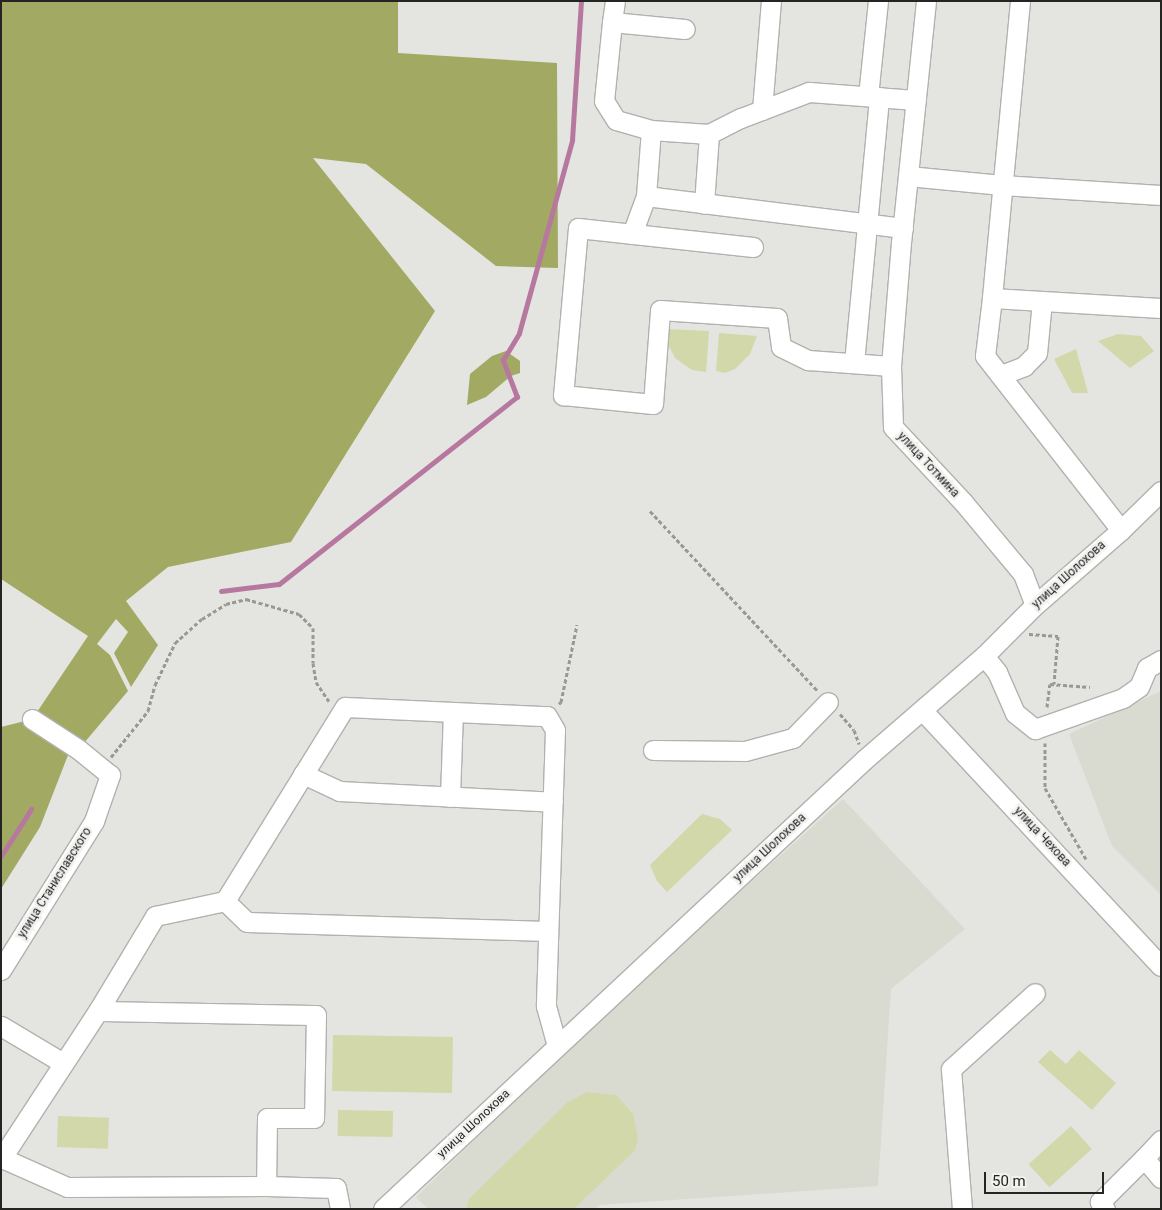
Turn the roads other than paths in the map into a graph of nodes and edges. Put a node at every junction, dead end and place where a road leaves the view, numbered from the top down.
1 (615, 1) edge
2 (771, 1) edge
3 (878, 1) edge
4 (1020, 1) edge
5 (924, 2) edge
6 (612, 22) junction
7 (684, 29) dead end
8 (874, 97) junction
9 (916, 100) junction
10 (762, 110) junction
11 (651, 130) junction
12 (709, 134) junction
13 (908, 176) junction
14 (1002, 185) junction
15 (1161, 195) edge
16 (646, 196) junction
17 (704, 204) junction
18 (867, 224) junction
19 (632, 234) junction
20 (902, 235) junction
21 (753, 247) dead end
22 (992, 298) junction
23 (1042, 301) junction
24 (1161, 308) edge
25 (854, 363) junction
26 (891, 366) junction
27 (1001, 375) junction
28 (1161, 491) edge
29 (1121, 530) junction
30 (1035, 605) junction
31 (984, 656) junction
32 (1161, 660) edge
33 (828, 702) road end
34 (922, 710) junction
35 (453, 712) junction
36 (32, 719) dead end
37 (653, 750) dead end
38 (303, 774) junction
39 (450, 797) junction
40 (553, 802) junction
41 (225, 901) junction
42 (548, 931) junction
43 (1161, 966) edge
44 (1, 970) edge
45 (1035, 993) dead end
46 (98, 1011) junction
47 (1, 1026) edge
48 (557, 1046) junction
49 (63, 1063) junction
50 (1161, 1140) edge
51 (2, 1158) edge
52 (1144, 1158) junction
53 (1161, 1178) edge
54 (266, 1186) junction
55 (340, 1209) edge
56 (382, 1209) edge
57 (962, 1209) edge
58 (1105, 1209) edge

1 - 6 street
2 - 10 street
3 - 8 street
4 - 14 street
5 - 9 street, улица Тотмина
6 - 7 street
6 - 11 street
8 - 9 street
8 - 10 street
8 - 18 street
9 - 13 street, улица Тотмина
10 - 12 street
11 - 12 street
11 - 16 street
12 - 17 street
13 - 14 street
13 - 20 street, улица Тотмина
14 - 15 street
14 - 22 street
16 - 17 street
16 - 19 street
17 - 18 street
18 - 20 street
18 - 25 street
19 - 21 street
19 - 25 street
20 - 26 street, улица Тотмина
22 - 23 street
22 - 27 street
23 - 24 street
23 - 27 street
25 - 26 street
26 - 30 street, улица Тотмина
27 - 29 street
28 - 29 street, улица Шолохова
29 - 30 street, улица Шолохова
30 - 31 street, улица Шолохова
31 - 32 street
31 - 34 street, улица Шолохова
33 - 37 street
34 - 43 street, улица Чехова
34 - 48 street, улица Шолохова
35 - 38 street
35 - 39 street
35 - 40 street
36 - 44 street, улица Станиславского
38 - 39 street
38 - 41 street
39 - 40 street
40 - 42 street
41 - 42 street
41 - 46 street
42 - 48 street
45 - 57 street
46 - 49 street
46 - 54 street
47 - 49 street
48 - 56 street, улица Шолохова
49 - 51 street
50 - 52 street
51 - 54 street
52 - 53 street
52 - 58 street
54 - 55 street

